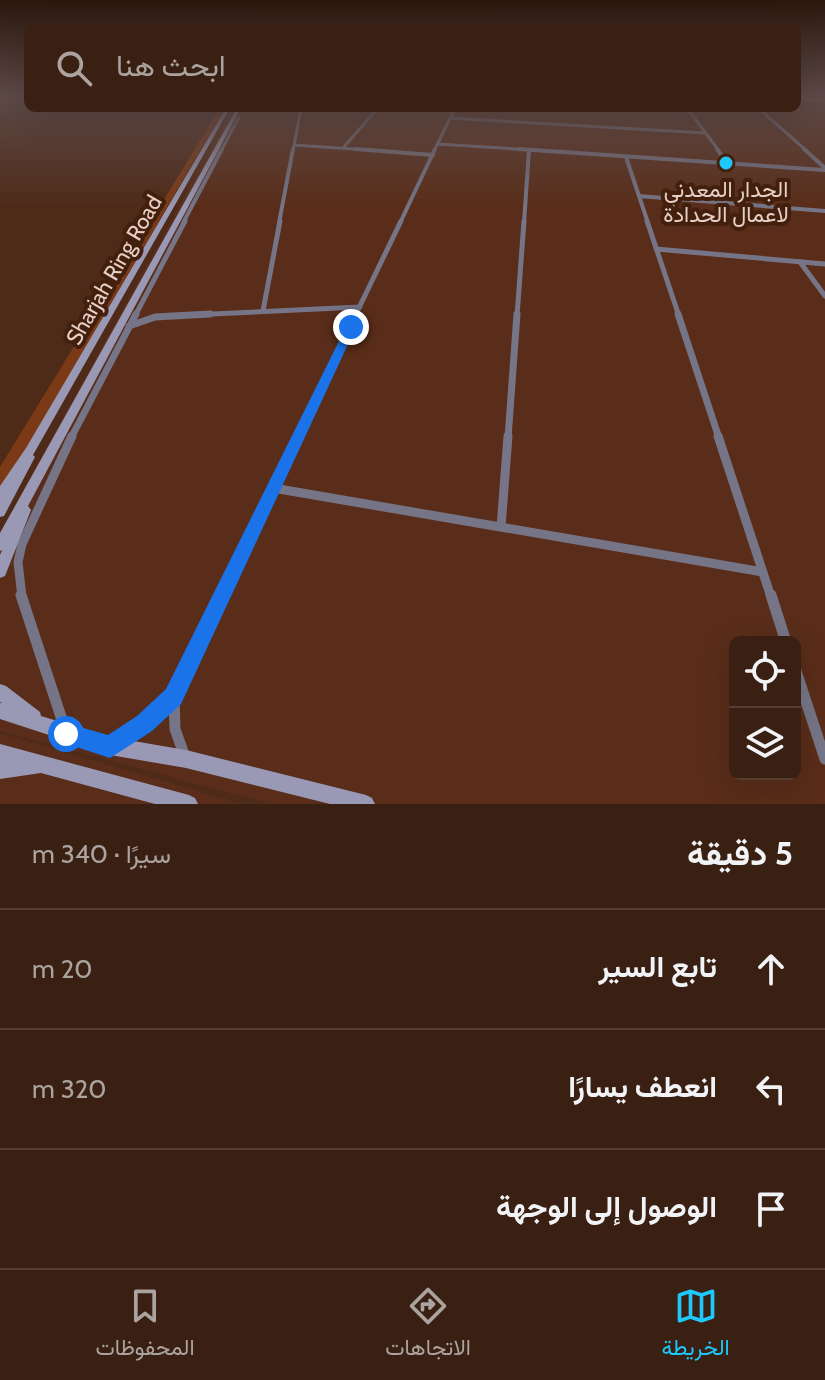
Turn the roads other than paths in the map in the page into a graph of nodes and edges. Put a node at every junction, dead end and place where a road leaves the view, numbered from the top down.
1 (706, 133) edge
2 (223, 134) edge
3 (223, 134) edge
4 (226, 134) edge
5 (296, 134) edge
6 (356, 134) edge
7 (443, 134) edge
8 (786, 134) edge
9 (438, 144) junction
10 (294, 145) junction
11 (343, 148) junction
12 (529, 150) junction
13 (433, 155) junction
14 (626, 157) junction
15 (727, 163) junction
16 (825, 169) edge
17 (639, 196) junction
18 (825, 211) edge
19 (656, 249) junction
20 (800, 262) junction
21 (825, 264) edge
22 (825, 296) edge
23 (360, 307) junction
24 (137, 309) junction
25 (263, 311) junction
26 (155, 317) junction
27 (128, 327) junction
28 (51, 449) junction
29 (30, 451) junction
30 (273, 488) junction
31 (0, 496) edge
32 (0, 512) edge
33 (501, 527) junction
34 (0, 545) edge
35 (0, 571) edge
36 (763, 572) junction
37 (784, 636) edge
38 (801, 686) edge
39 (0, 692) edge
40 (174, 696) junction
41 (0, 711) edge
42 (46, 726) junction
43 (66, 734) junction
44 (110, 746) junction
45 (0, 753) edge
46 (186, 759) junction
47 (825, 759) edge
48 (46, 764) junction
49 (0, 770) edge
50 (168, 801) edge
51 (189, 804) edge
52 (366, 804) edge

1 - 15 street
2 - 28 street
3 - 29 street, Sharjah Ring Road
4 - 24 street
5 - 10 street
6 - 11 street
7 - 9 street
8 - 16 street
9 - 12 street
9 - 13 street
10 - 11 street
10 - 25 street
11 - 13 street
12 - 14 street
12 - 33 street
13 - 23 street
14 - 15 street
14 - 17 street
15 - 16 street
17 - 18 street
17 - 19 street
19 - 20 street
19 - 36 street
20 - 21 street
20 - 22 street
23 - 25 street
23 - 30 street
24 - 26 street
24 - 27 street
25 - 26 street
26 - 27 street
27 - 43 street
28 - 34 street
28 - 35 street
29 - 31 street
29 - 32 street
30 - 33 street
30 - 40 street
33 - 36 street
36 - 37 street
38 - 47 street
39 - 42 street
40 - 44 street
40 - 46 street
41 - 42 street
42 - 43 street
43 - 44 street
44 - 46 street
45 - 48 street
46 - 52 street
48 - 49 street
48 - 50 street
50 - 51 street

